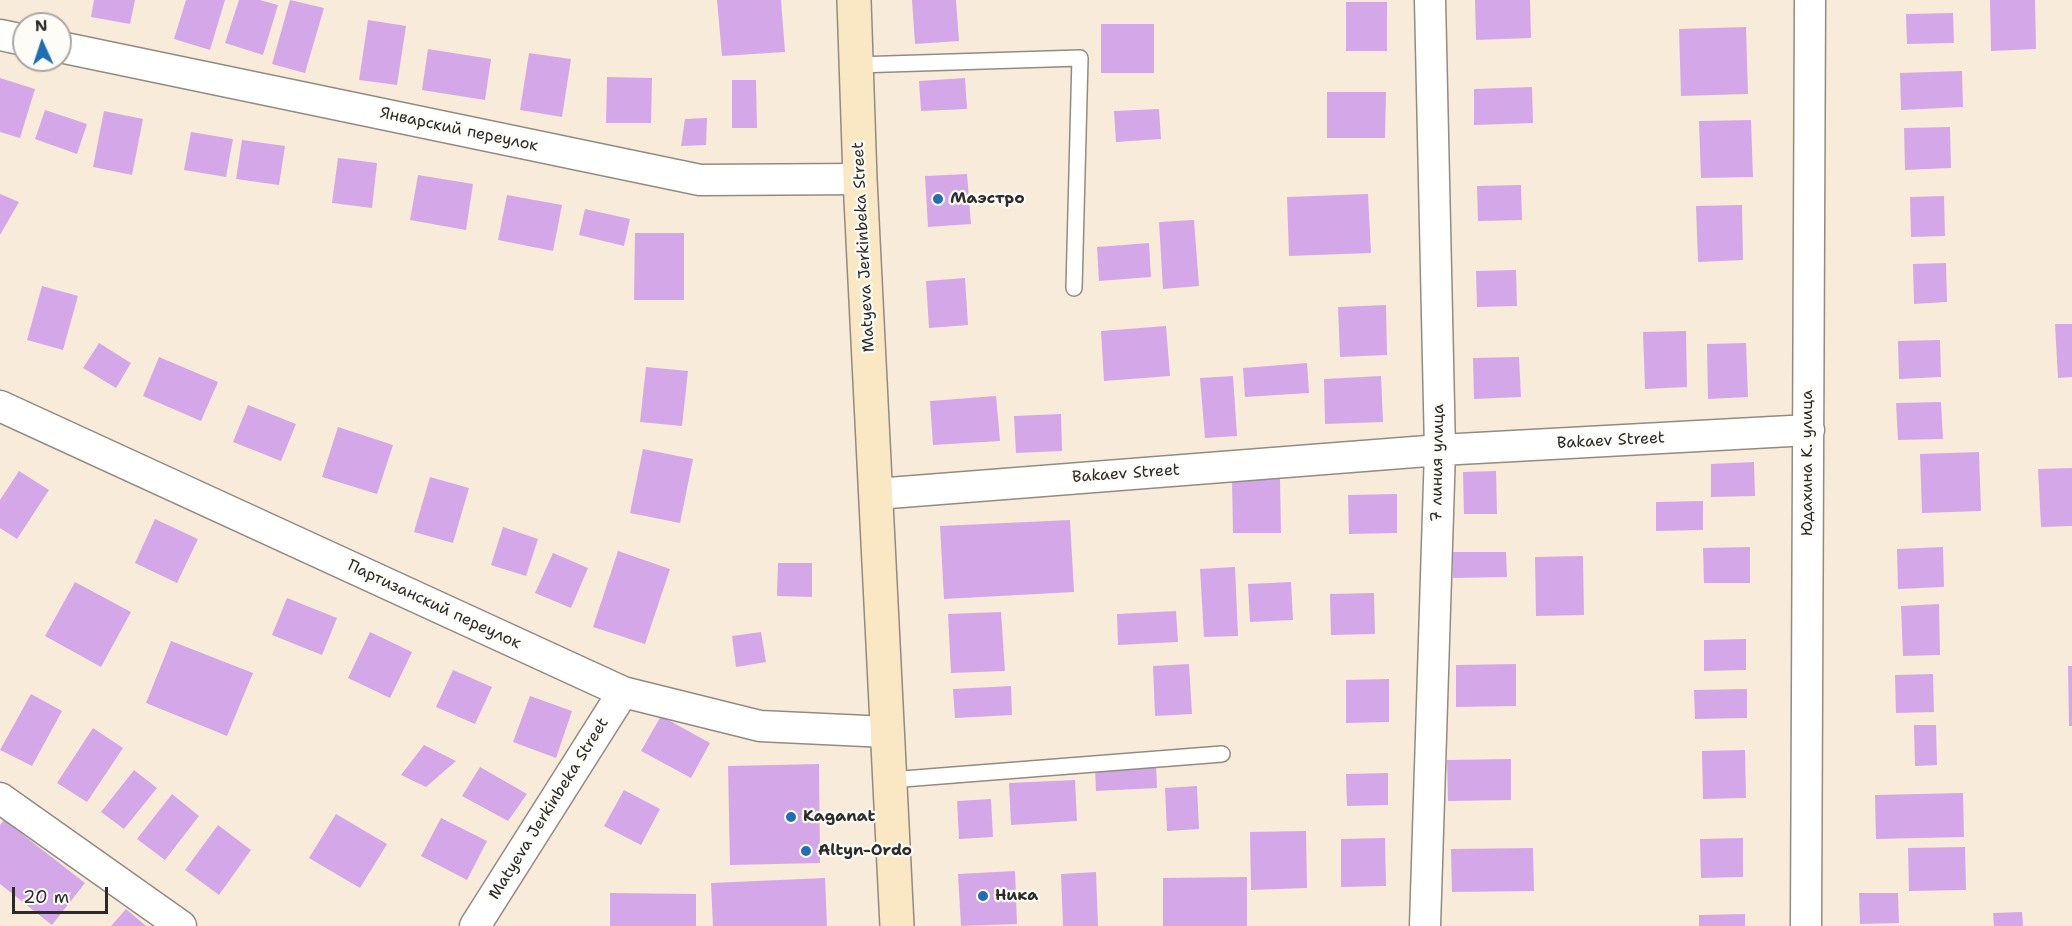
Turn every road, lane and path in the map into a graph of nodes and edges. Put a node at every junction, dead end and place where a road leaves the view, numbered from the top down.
1 (854, 0) edge
2 (1430, 0) edge
3 (1810, 0) edge
4 (72, 50) edge
5 (856, 65) junction
6 (860, 179) junction
7 (1074, 288) dead end
8 (0, 406) edge
9 (1809, 430) junction
10 (1440, 450) junction
11 (876, 494) junction
12 (623, 692) junction
13 (887, 732) junction
14 (1222, 754) dead end
15 (890, 780) junction
16 (0, 798) edge
17 (181, 926) edge
18 (475, 926) edge
19 (897, 926) edge
20 (1425, 926) edge
21 (1806, 926) edge

1 - 5 main road, Matyeva Jerkinbeka Street
2 - 10 street, 7 линия улица
3 - 9 street, Юдахина К. улица
4 - 6 street, Январский переулок
5 - 6 main road, Matyeva Jerkinbeka Street
5 - 7 lane
6 - 11 main road, Matyeva Jerkinbeka Street
8 - 12 street, Партизанский переулок
9 - 10 street, Bakaev Street
9 - 21 street, Юдахина К. улица
10 - 11 street, Bakaev Street
10 - 20 street, 7 линия улица
11 - 13 main road
12 - 13 street, Партизанский переулок
12 - 18 street, Matyeva Jerkinbeka Street
13 - 15 main road
14 - 15 lane
15 - 19 main road
16 - 17 street

